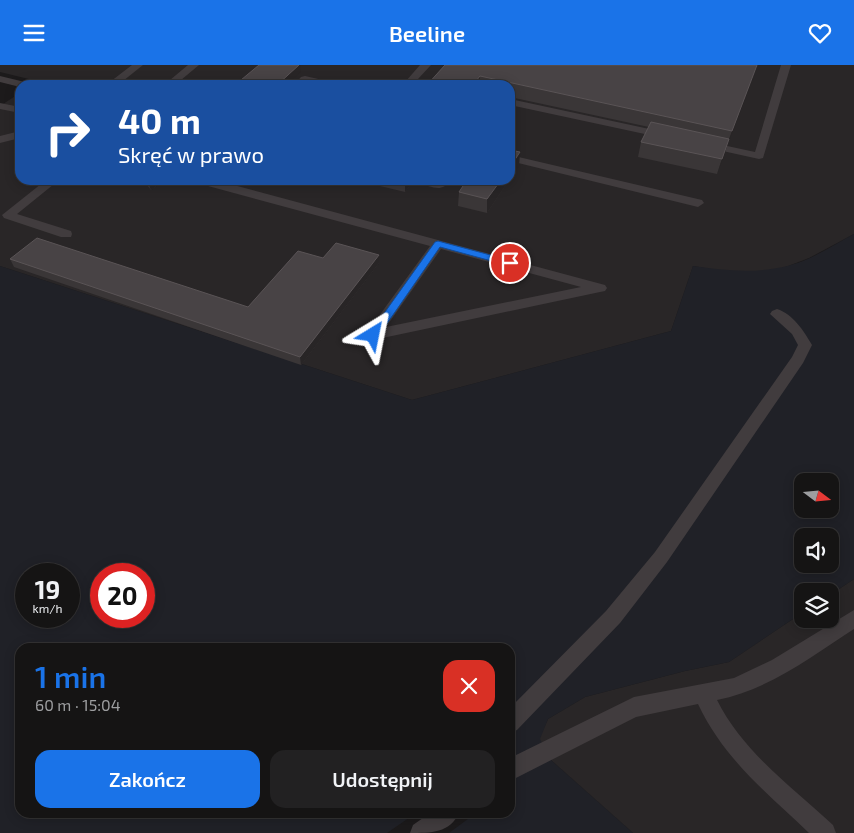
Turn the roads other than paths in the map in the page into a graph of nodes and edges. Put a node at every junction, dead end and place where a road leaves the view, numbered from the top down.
1 (138, 65) edge
2 (194, 65) edge
3 (426, 65) edge
4 (786, 65) edge
5 (0, 79) edge
6 (118, 80) edge
7 (175, 80) edge
8 (412, 80) edge
9 (15, 83) edge
10 (515, 103) edge
11 (0, 106) edge
12 (15, 109) edge
13 (15, 136) edge
14 (0, 140) edge
15 (515, 159) edge
16 (47, 185) edge
17 (220, 185) edge
18 (698, 203) dead end
19 (66, 234) dead end
20 (438, 244) junction
21 (777, 314) dead end
22 (854, 619) edge
23 (703, 694) junction
24 (515, 718) edge
25 (515, 767) edge
26 (442, 818) edge
27 (422, 833) edge
28 (825, 833) edge

1 - 6 lane
2 - 7 lane
3 - 8 lane
4 - 10 lane
5 - 9 lane
11 - 12 lane
13 - 14 lane
15 - 18 lane
16 - 19 lane
17 - 20 lane
20 - 20 lane
21 - 24 lane
22 - 23 lane
23 - 25 lane
23 - 28 lane
26 - 27 lane

